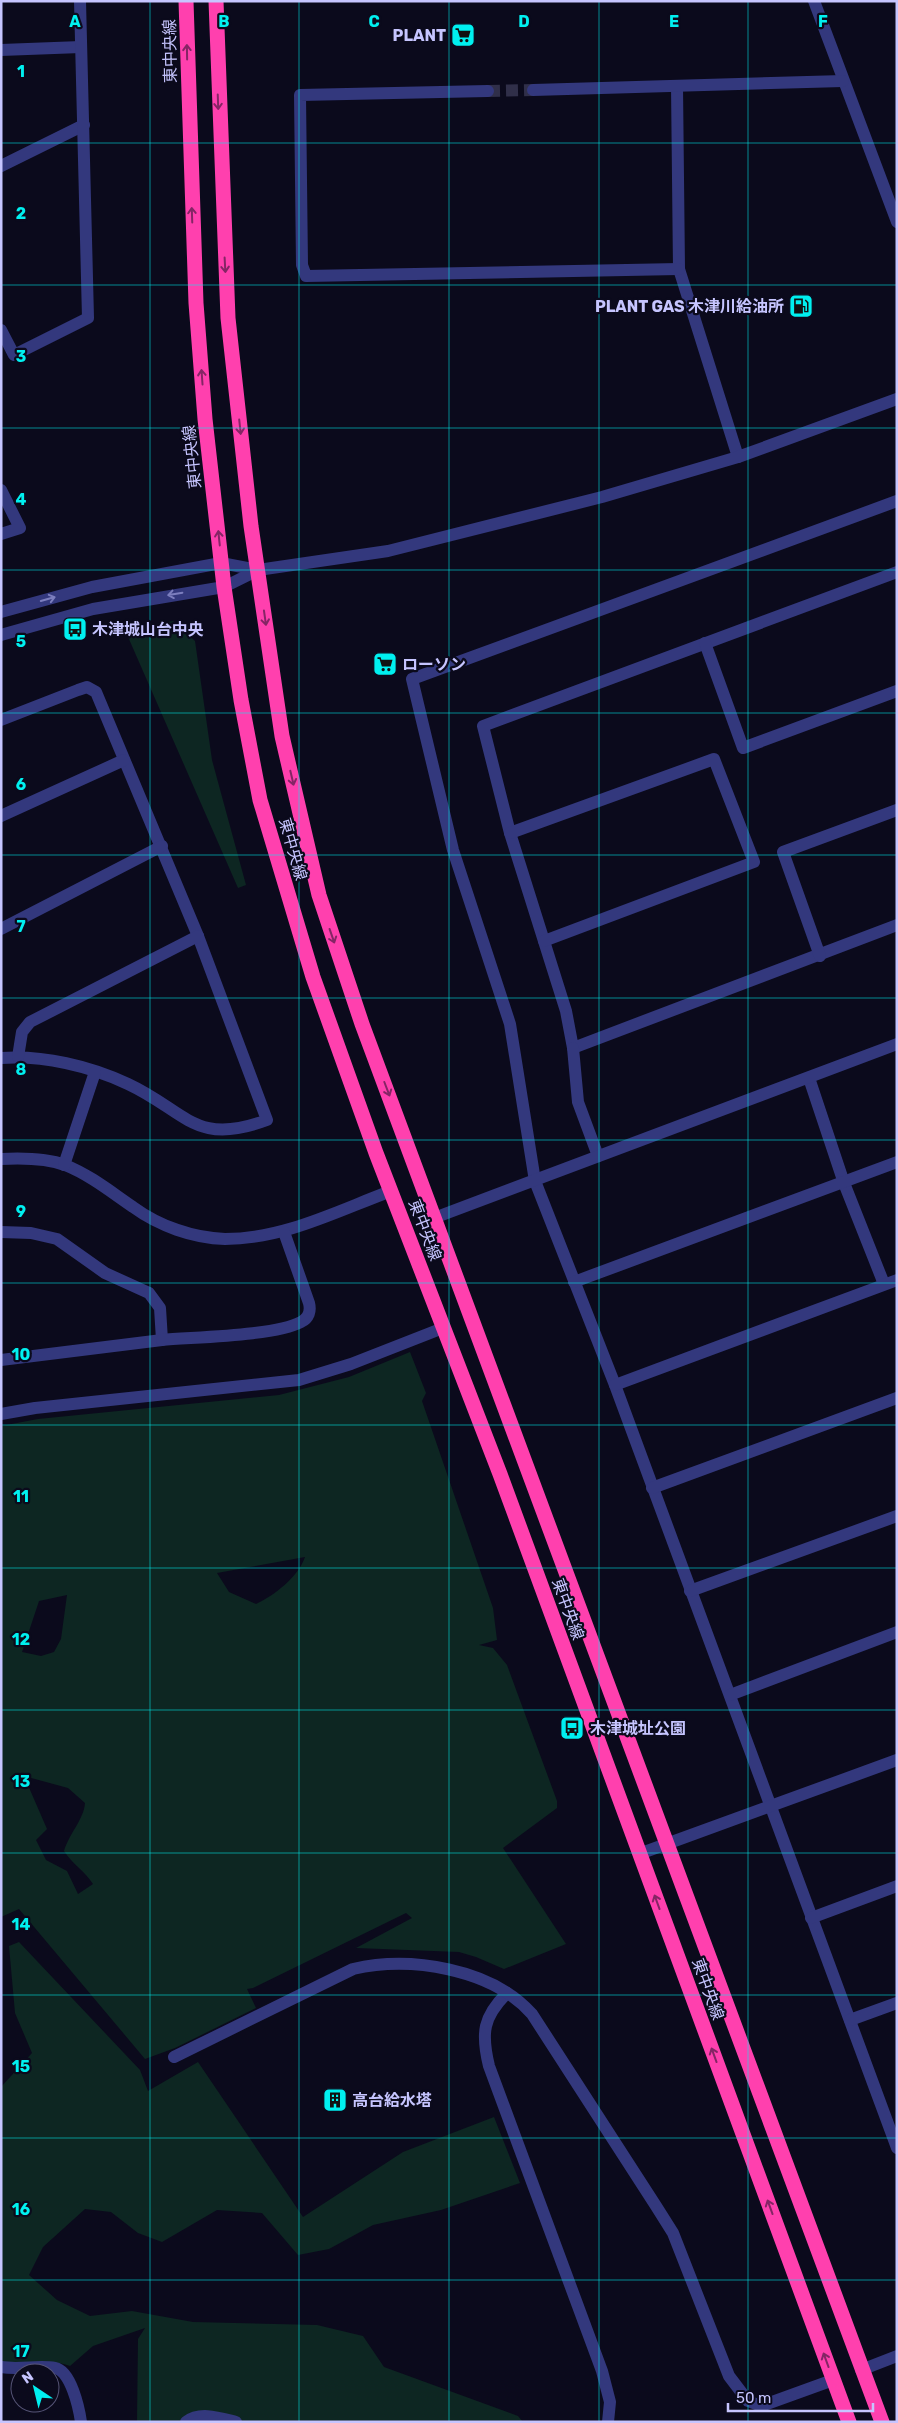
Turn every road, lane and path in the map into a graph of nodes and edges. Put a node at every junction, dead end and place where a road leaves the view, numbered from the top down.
1 (80, 1) edge
2 (186, 1) edge
3 (216, 1) edge
4 (814, 1) edge
5 (81, 47) junction
6 (1, 50) edge
7 (843, 81) junction
8 (677, 86) junction
9 (488, 90) tunnel mouth
10 (533, 90) tunnel mouth
11 (84, 125) junction
12 (1, 166) edge
13 (897, 222) edge
14 (678, 269) junction
15 (1, 330) edge
16 (897, 399) edge
17 (738, 456) junction
18 (1, 490) edge
19 (897, 500) edge
20 (1, 534) edge
21 (221, 563) junction
22 (258, 570) junction
23 (897, 572) edge
24 (224, 587) junction
25 (1, 612) edge
26 (1, 635) edge
27 (705, 643) junction
28 (897, 692) edge
29 (1, 720) edge
30 (124, 760) junction
31 (897, 810) edge
32 (1, 816) edge
33 (510, 833) junction
34 (162, 846) junction
35 (897, 925) edge
36 (1, 929) edge
37 (198, 936) junction
38 (544, 941) junction
39 (820, 956) junction
40 (897, 1044) edge
41 (573, 1048) junction
42 (18, 1057) junction
43 (1, 1058) edge
44 (95, 1072) junction
45 (809, 1078) junction
46 (598, 1156) junction
47 (1, 1159) edge
48 (897, 1162) edge
49 (64, 1165) junction
50 (535, 1181) junction
51 (844, 1183) junction
52 (391, 1191) junction
53 (434, 1218) junction
54 (1, 1232) edge
55 (284, 1232) junction
56 (897, 1280) edge
57 (574, 1282) junction
58 (884, 1284) junction
59 (443, 1328) junction
60 (162, 1340) junction
61 (1, 1360) edge
62 (615, 1385) junction
63 (897, 1398) edge
64 (1, 1414) edge
65 (652, 1488) junction
66 (897, 1516) edge
67 (690, 1591) junction
68 (897, 1632) edge
69 (730, 1695) junction
70 (897, 1760) edge
71 (770, 1806) junction
72 (668, 1844) junction
73 (640, 1854) junction
74 (897, 1886) edge
75 (811, 1918) junction
76 (507, 1993) junction
77 (897, 2003) edge
78 (850, 2020) junction
79 (174, 2057) dead end
80 (893, 2124) edge
81 (897, 2148) edge
82 (897, 2356) edge
83 (1, 2367) edge
84 (862, 2370) junction
85 (834, 2380) junction
86 (610, 2420) edge
87 (81, 2422) edge
88 (186, 2422) edge
89 (236, 2422) edge
90 (849, 2422) edge
91 (882, 2422) edge

1 - 5 street
21 -> 2 highway, 東中央線
3 -> 22 highway, 東中央線
4 - 7 street
5 - 6 street
5 - 11 street
7 - 8 street
7 - 13 street
8 - 10 street
8 - 14 street
9 - 14 street
11 - 12 street
11 - 15 street
14 - 17 street
16 - 17 street
17 - 22 street
18 - 20 street
19 - 50 street
21 - 22 street
21 - 24 highway, 東中央線
25 -> 21 street
22 - 24 street
22 -> 53 highway, 東中央線
23 - 27 street
24 -> 26 street
24 - 52 highway, 東中央線
27 - 28 street
27 - 33 street
29 - 30 street
30 - 32 street
30 - 34 street
31 - 39 street
33 - 38 street
33 - 38 street
34 - 36 street
34 - 37 street
35 - 39 street
37 - 42 street
37 - 44 street
38 - 41 street
39 - 41 street
40 - 45 street
41 - 46 street
42 - 43 street
42 - 44 street
44 - 49 street
45 - 46 street
45 - 51 street
46 - 50 street
47 - 49 street
48 - 51 street
49 - 55 street
50 - 53 street
50 - 57 street
51 - 57 street
51 - 58 street
52 - 55 street
52 - 59 highway, 東中央線
53 - 72 highway, 東中央線
54 - 60 street
55 - 60 street
56 - 58 street
57 - 62 street
58 - 62 street
59 - 64 street
59 - 73 highway, 東中央線
60 - 61 street
62 - 65 street
63 - 65 street
65 - 67 street
66 - 67 street
67 - 69 street
68 - 69 street
69 - 71 street
70 - 71 street
71 - 72 street
71 - 75 street
72 - 73 street
72 - 84 highway, 東中央線
85 -> 73 highway, 東中央線
74 - 75 street
75 - 78 street
76 - 79 street
76 - 85 street
76 - 86 street
77 - 78 street
78 - 80 street
80 - 81 street
82 - 84 street
83 - 87 street
84 - 91 highway, 東中央線
85 - 90 highway, 東中央線
88 - 89 street

